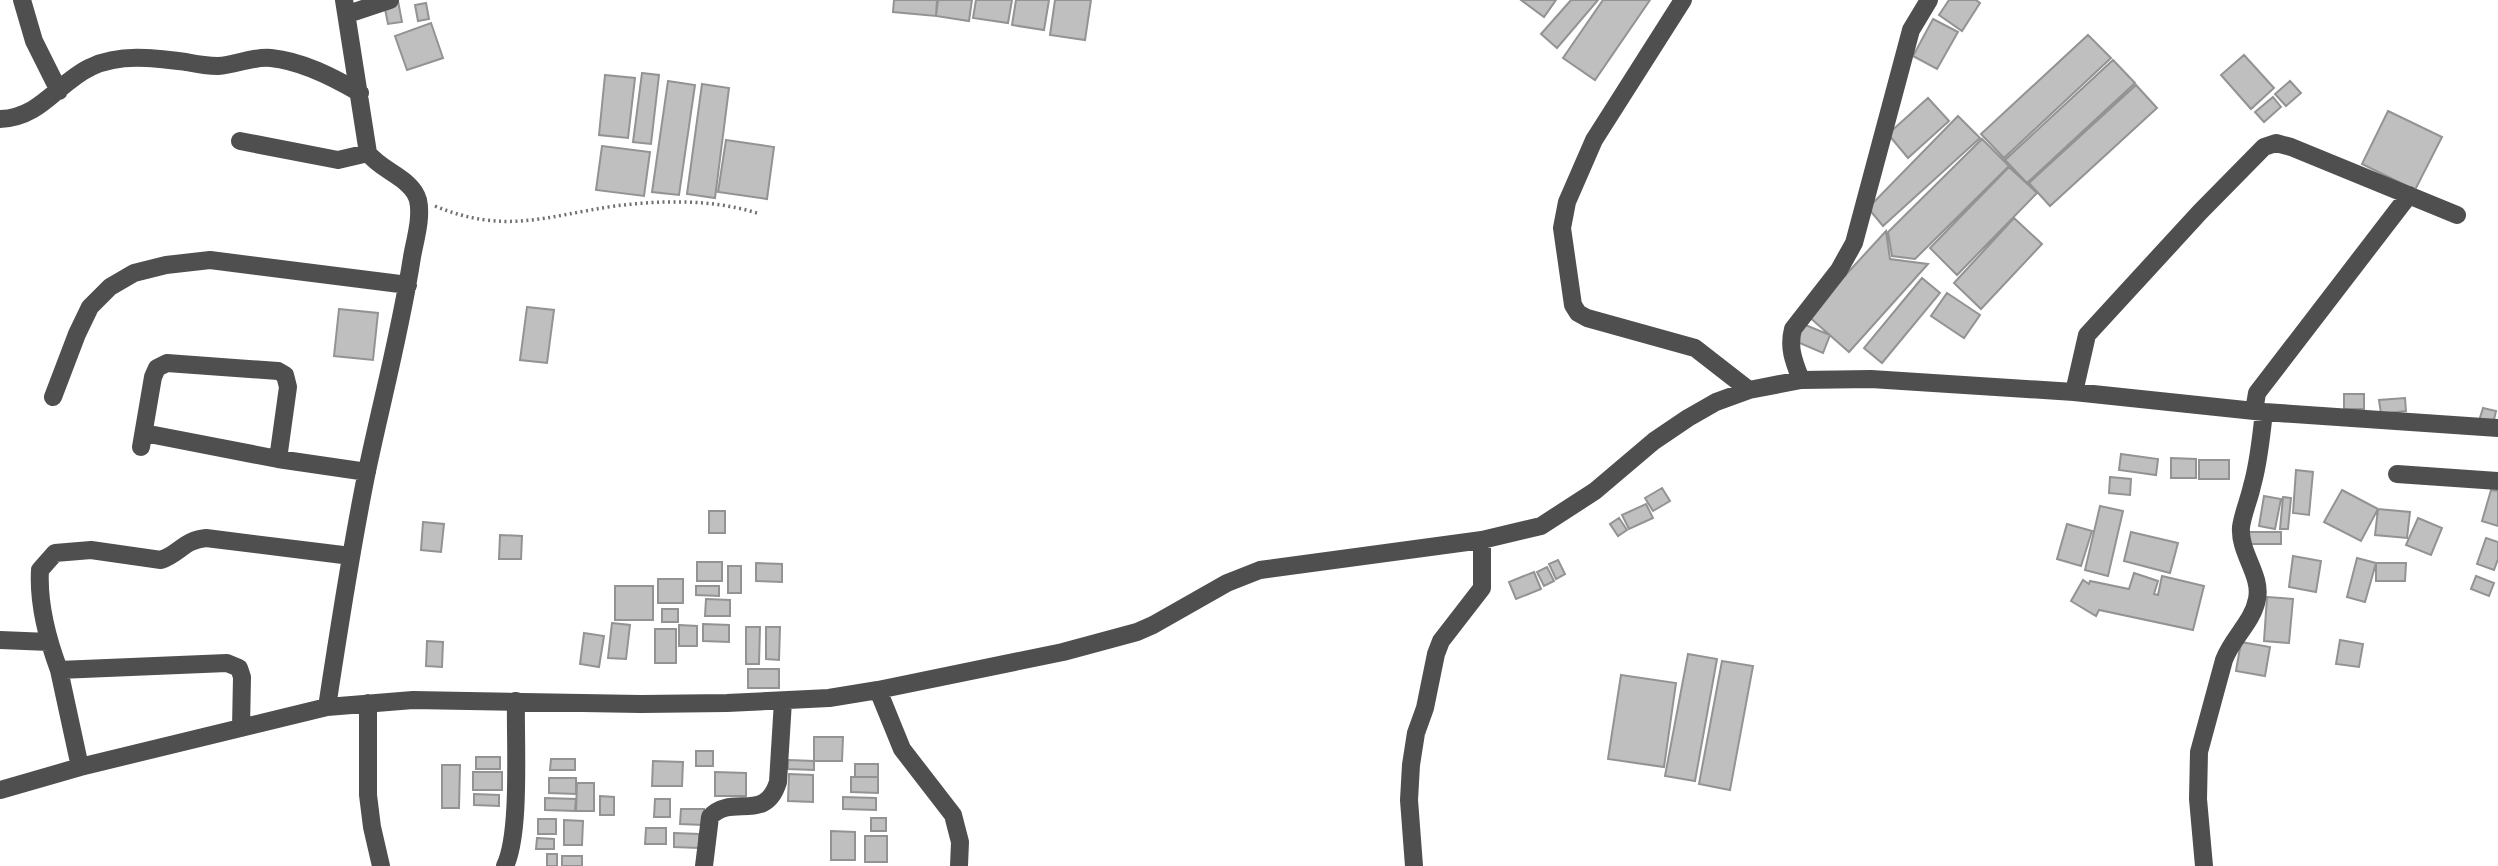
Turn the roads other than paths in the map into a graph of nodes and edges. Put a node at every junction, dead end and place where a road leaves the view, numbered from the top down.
1 (22, 0) edge
2 (390, 0) edge
3 (1683, 0) edge
4 (1929, 0) edge
5 (346, 7) edge
6 (59, 91) junction
7 (360, 93) junction
8 (0, 119) edge
9 (240, 141) dead end
10 (368, 153) junction
11 (2409, 195) junction
12 (2457, 215) dead end
13 (408, 285) junction
14 (1801, 380) junction
15 (1749, 390) junction
16 (2074, 392) junction
17 (53, 397) dead end
18 (2259, 411) junction
19 (2498, 428) edge
20 (278, 459) junction
21 (367, 472) junction
22 (2397, 474) dead end
23 (2498, 481) edge
24 (1482, 540) junction
25 (351, 556) junction
26 (0, 640) edge
27 (49, 642) junction
28 (59, 670) junction
29 (878, 690) junction
30 (516, 701) junction
31 (783, 701) junction
32 (327, 707) junction
33 (368, 710) junction
34 (241, 728) junction
35 (80, 767) junction
36 (0, 790) edge
37 (381, 866) edge
38 (505, 866) edge
39 (704, 866) edge
40 (959, 866) edge
41 (1414, 866) edge
42 (2204, 866) edge

1 - 6 street
2 - 5 street
3 - 15 street
4 - 14 street
5 - 7 street
6 - 7 street
6 - 8 street
7 - 10 street
9 - 10 street
10 - 13 street
11 - 12 street
11 - 16 street
11 - 18 street
13 - 17 street
13 - 21 street
14 - 15 street
14 - 16 street
15 - 24 street
16 - 18 street
18 - 19 street
18 - 42 street
20 - 20 street
20 - 21 street
21 - 25 street
22 - 23 street
24 - 29 street
24 - 41 street
25 - 27 street
25 - 32 street
26 - 27 street
27 - 28 street
28 - 34 street
28 - 35 street
29 - 31 street
29 - 40 street
30 - 31 street
30 - 33 street
30 - 38 street
31 - 39 street
32 - 33 street
32 - 34 street
33 - 37 street
34 - 35 street
35 - 36 street

